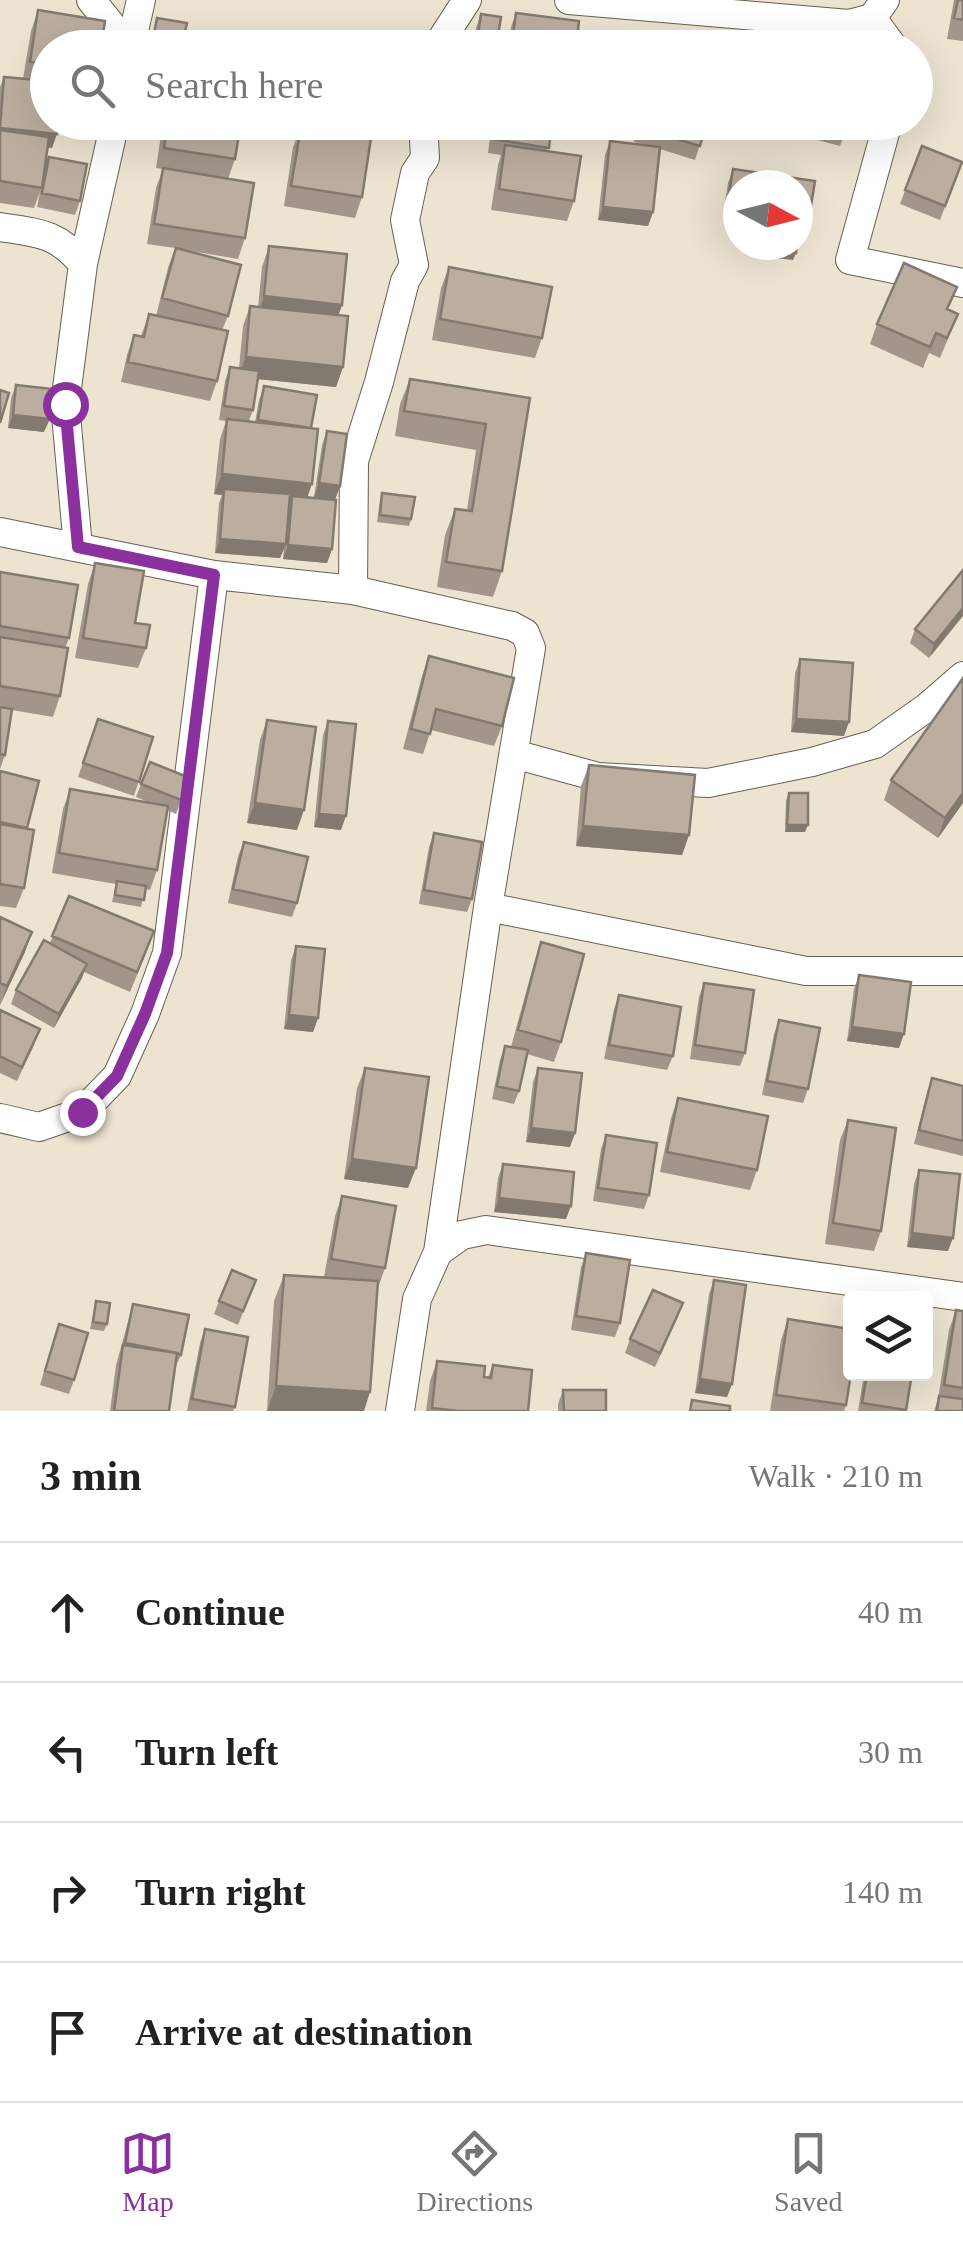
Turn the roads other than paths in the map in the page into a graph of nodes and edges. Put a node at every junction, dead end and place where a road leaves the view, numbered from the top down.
1 (91, 0) edge
2 (141, 0) edge
3 (467, 0) edge
4 (569, 0) edge
5 (878, 9) edge
6 (113, 30) edge
7 (134, 30) edge
8 (448, 30) edge
9 (112, 140) edge
10 (424, 140) edge
11 (883, 140) edge
12 (0, 227) edge
13 (83, 264) junction
14 (963, 282) edge
15 (0, 532) edge
16 (78, 547) junction
17 (214, 575) junction
18 (353, 590) junction
19 (963, 676) edge
20 (514, 754) junction
21 (488, 907) junction
22 (963, 971) edge
23 (0, 1118) edge
24 (438, 1252) junction
25 (963, 1297) edge
26 (400, 1411) edge

1 - 6 street
2 - 7 street
3 - 8 street
4 - 5 street
9 - 13 street
10 - 18 street
11 - 14 street
12 - 13 street
13 - 16 street
15 - 16 street
16 - 17 street
17 - 18 street
17 - 23 street
18 - 20 street
19 - 20 street
20 - 21 street
21 - 22 street
21 - 24 street
24 - 25 street
24 - 26 street

